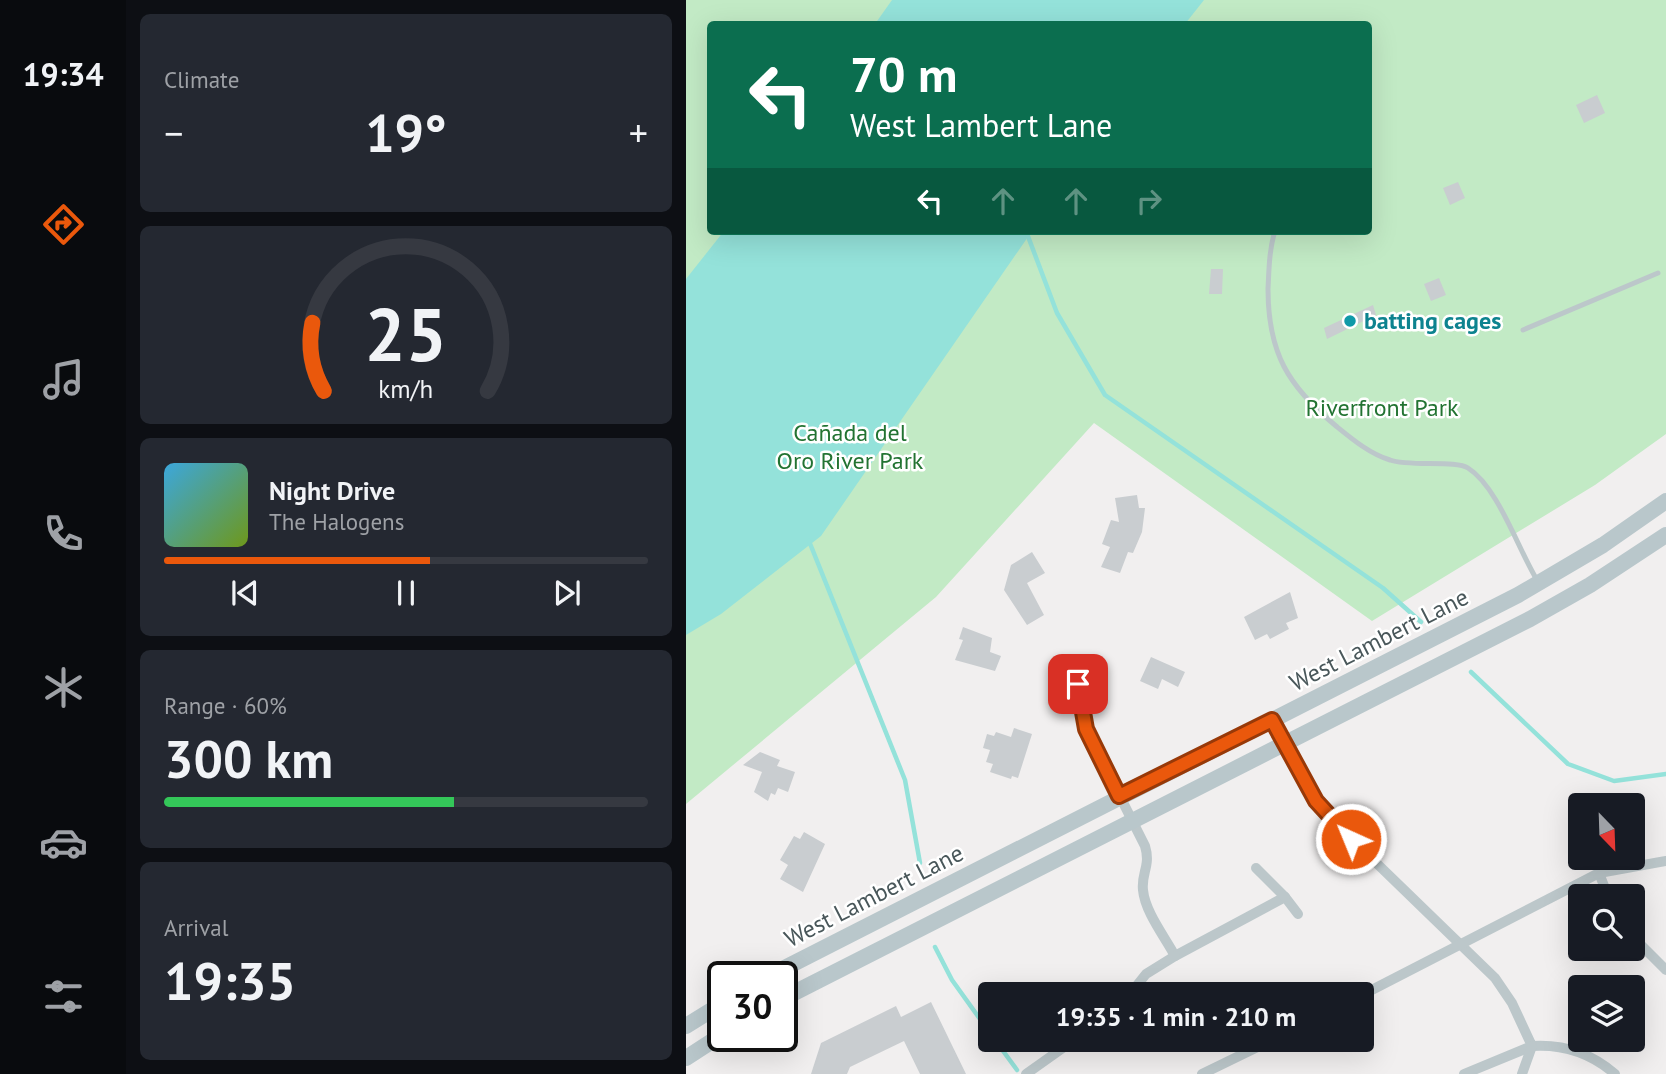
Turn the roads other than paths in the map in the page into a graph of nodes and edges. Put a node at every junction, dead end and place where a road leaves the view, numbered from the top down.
1 (1274, 235) edge
2 (1658, 273) dead end
3 (1523, 330) dead end
4 (1666, 501) edge
5 (1666, 535) edge
6 (1539, 583) junction
7 (1078, 684) dead end
8 (1272, 720) junction
9 (1284, 744) junction
10 (1119, 796) junction
11 (1131, 821) junction
12 (1666, 860) edge
13 (1256, 869) dead end
14 (1600, 873) junction
15 (1604, 884) edge
16 (1285, 897) junction
17 (1298, 914) dead end
18 (1462, 946) junction
19 (1645, 949) edge
20 (1175, 956) junction
21 (798, 961) edge
22 (1666, 970) edge
23 (1140, 982) edge
24 (1374, 989) edge
25 (798, 991) edge
26 (707, 1013) edge
27 (686, 1026) edge
28 (707, 1044) edge
29 (1532, 1046) junction
30 (1057, 1052) edge
31 (1247, 1052) edge
32 (686, 1058) edge
33 (1026, 1074) edge
34 (1202, 1074) edge
35 (1464, 1074) edge
36 (1522, 1074) edge
37 (1615, 1074) edge

1 - 6 lane
2 - 3 lane
4 - 6 main road, West Lambert Lane
5 - 9 main road, West Lambert Lane
6 - 8 main road, West Lambert Lane
7 - 10 street
8 - 9 street
8 - 10 main road, West Lambert Lane
9 - 11 main road, West Lambert Lane
9 - 18 street
10 - 11 street
10 - 21 main road, West Lambert Lane
11 - 20 street
11 - 25 main road, West Lambert Lane
12 - 14 street
13 - 16 street
14 - 15 street
14 - 18 street
16 - 17 street
16 - 20 street
18 - 24 street
18 - 29 street
19 - 22 street
20 - 23 street
26 - 27 main road
28 - 32 main road
29 - 35 street
29 - 36 street
29 - 37 street
30 - 33 street
31 - 34 street

